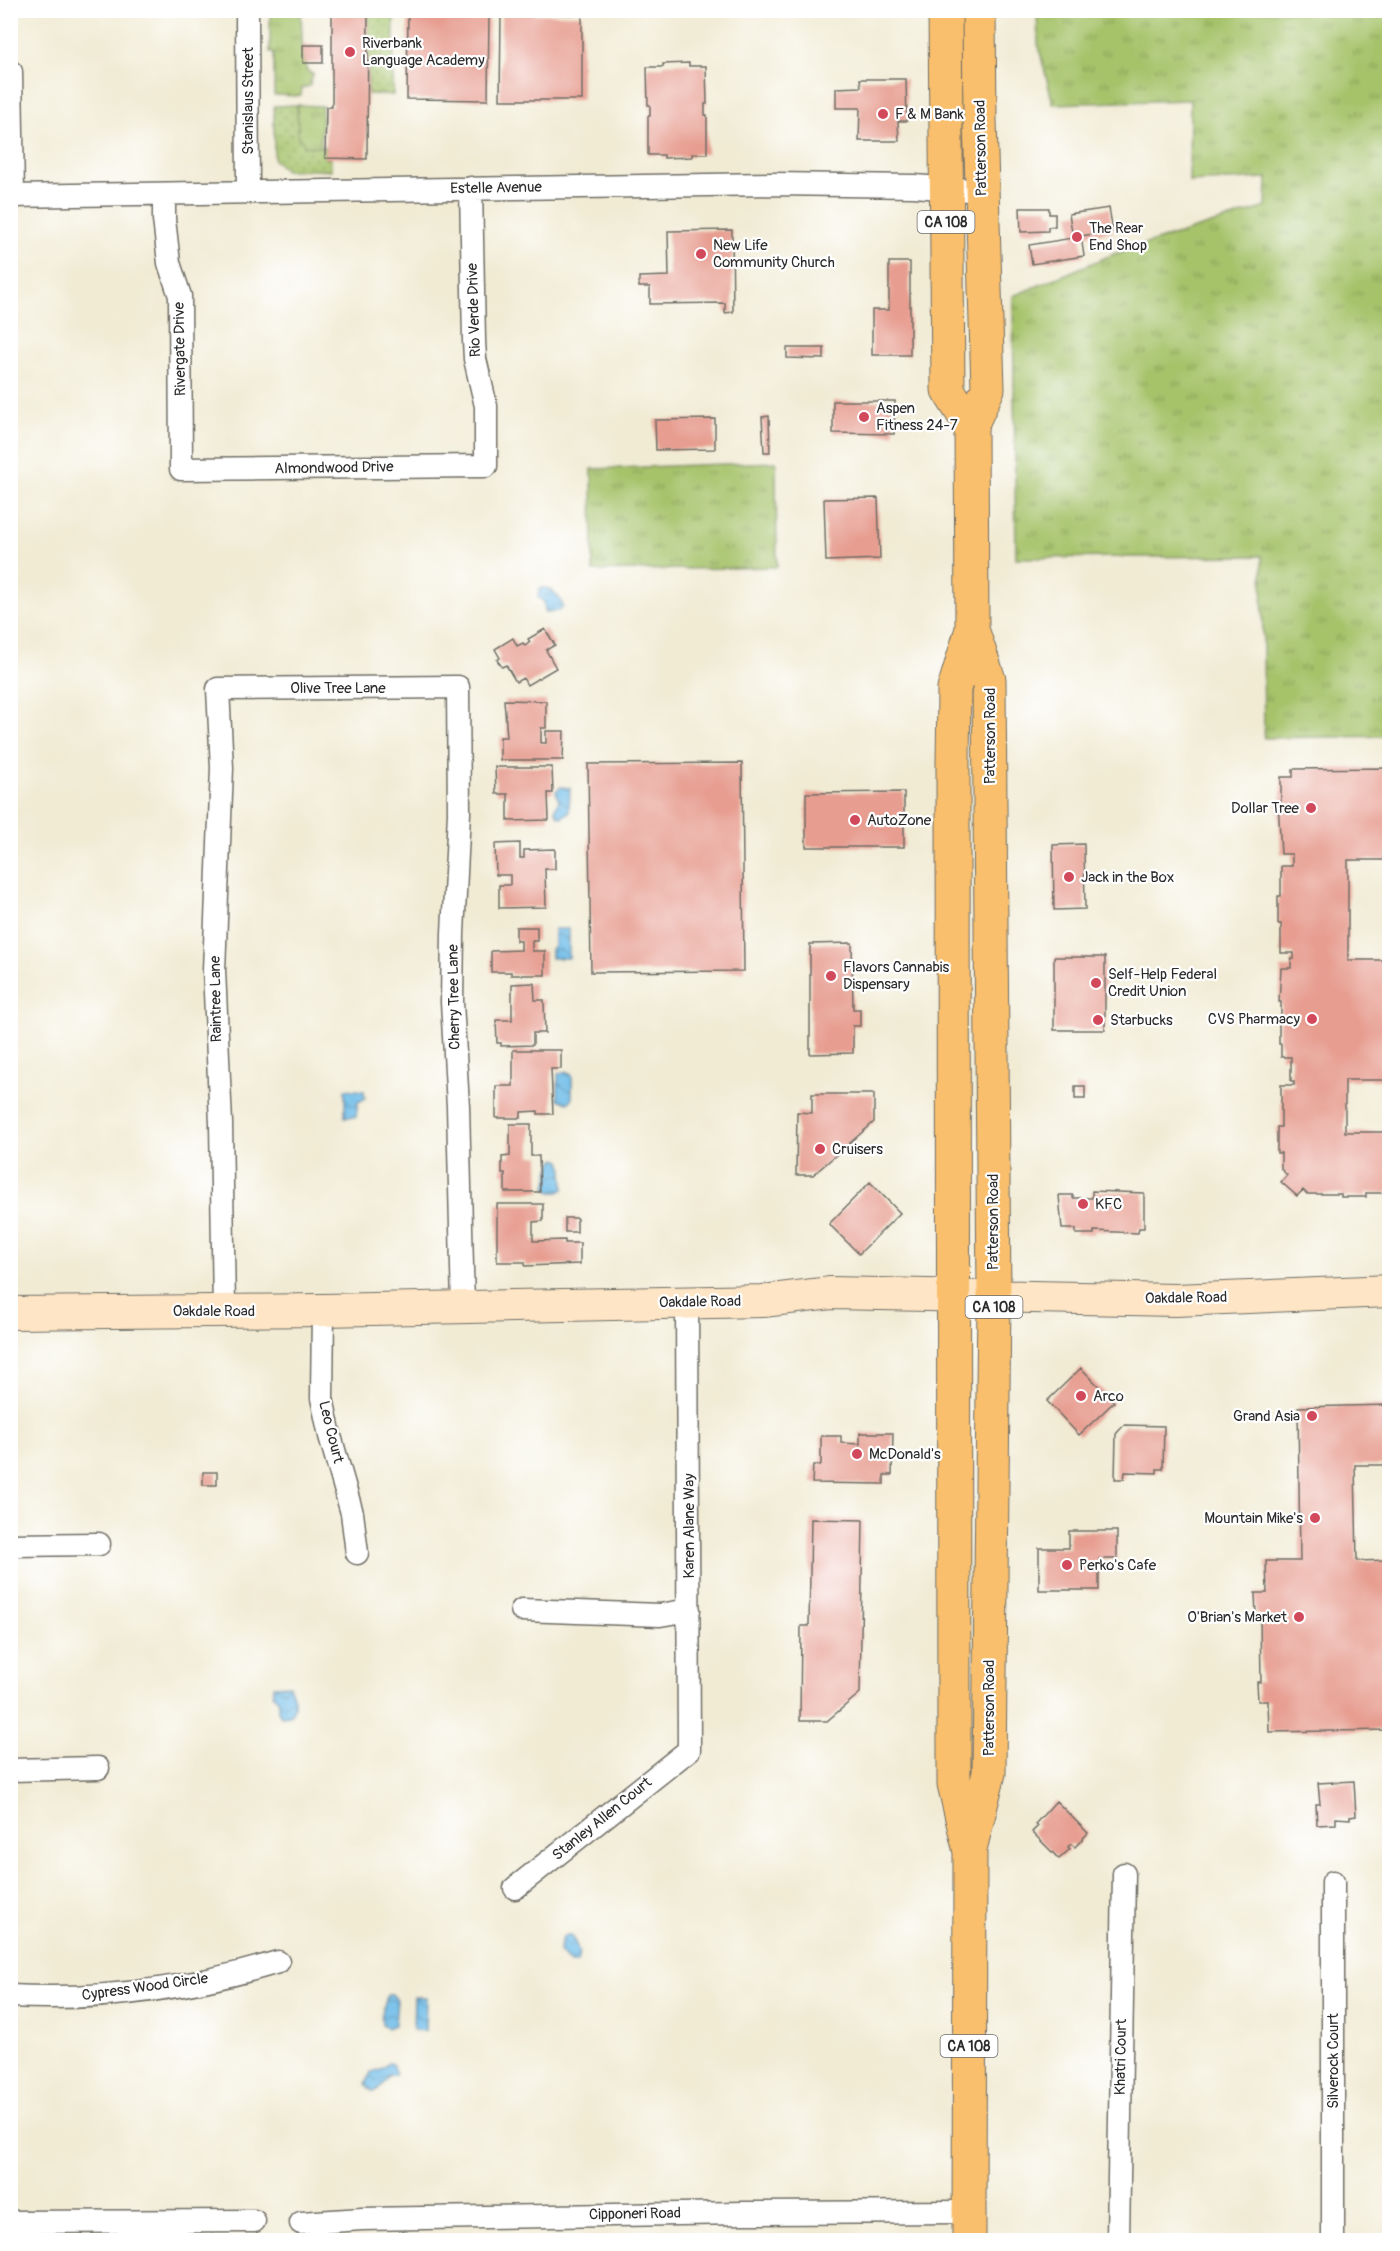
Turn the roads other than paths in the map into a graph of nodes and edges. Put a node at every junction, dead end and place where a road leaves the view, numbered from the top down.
1 (248, 10) edge
2 (945, 10) edge
3 (979, 10) edge
4 (11, 72) edge
5 (471, 188) junction
6 (946, 188) junction
7 (248, 191) junction
8 (982, 191) junction
9 (164, 194) junction
10 (12, 196) edge
11 (971, 426) junction
12 (486, 466) joint
13 (182, 469) joint
14 (972, 629) junction
15 (458, 687) joint
16 (218, 689) joint
17 (1389, 1291) edge
18 (954, 1295) junction
19 (994, 1296) junction
20 (687, 1302) junction
21 (463, 1307) junction
22 (224, 1310) junction
23 (323, 1310) junction
24 (10, 1313) edge
25 (99, 1544) dead end
26 (10, 1545) edge
27 (357, 1552) dead end
28 (522, 1610) dead end
29 (689, 1610) junction
30 (689, 1750) joint
31 (98, 1767) dead end
32 (10, 1770) edge
33 (970, 1852) junction
34 (1124, 1874) dead end
35 (1333, 1882) dead end
36 (515, 1888) dead end
37 (278, 1962) dead end
38 (10, 1996) edge
39 (254, 2221) dead end
40 (10, 2222) edge
41 (301, 2223) dead end
42 (969, 2226) edge
43 (98, 2232) edge
44 (1118, 2241) edge
45 (1333, 2241) edge

1 - 7 street, Stanislaus Street
2 - 6 main road, CA 108
3 - 8 main road, Patterson Road / CA 108
4 - 10 street
5 - 6 street, Estelle Avenue
5 - 7 street, Estelle Avenue
5 - 12 street, Rio Verde Drive
6 - 8 street, Estelle Avenue
6 - 11 main road, CA 108
7 - 9 street, Estelle Avenue
8 - 11 main road, Patterson Road / CA 108
9 - 10 street, Estelle Avenue
9 - 13 street, Rivergate Drive
11 - 14 main road, Patterson Road / CA 108
12 - 13 street, Almondwood Drive
14 - 18 main road, Patterson Road / CA 108
14 - 19 main road, Patterson Road / CA 108
15 - 16 street, Olive Tree Lane
15 - 21 street, Cherry Tree Lane
16 - 22 street, Raintree Lane
17 - 19 street, Oakdale Road
18 - 19 street, Oakdale Road
18 - 20 street, Oakdale Road
18 - 33 main road, Patterson Road / CA 108
19 - 33 main road, Patterson Road / CA 108
20 - 21 street, Oakdale Road
20 - 29 street, Karen Alane Way
21 - 23 street, Oakdale Road
22 - 23 street, Oakdale Road
22 - 24 street, Oakdale Road
23 - 27 street, Leo Court
25 - 26 street
28 - 29 street
29 - 30 street, Karen Alane Way
30 - 36 street, Stanley Allen Court
31 - 32 street
33 - 42 main road, Patterson Road / CA 108
34 - 44 street, Khatri Court
35 - 45 street, Silverock Court
37 - 38 street, Cypress Wood Circle
39 - 43 street
40 - 43 street
41 - 42 street, Cipponeri Road

